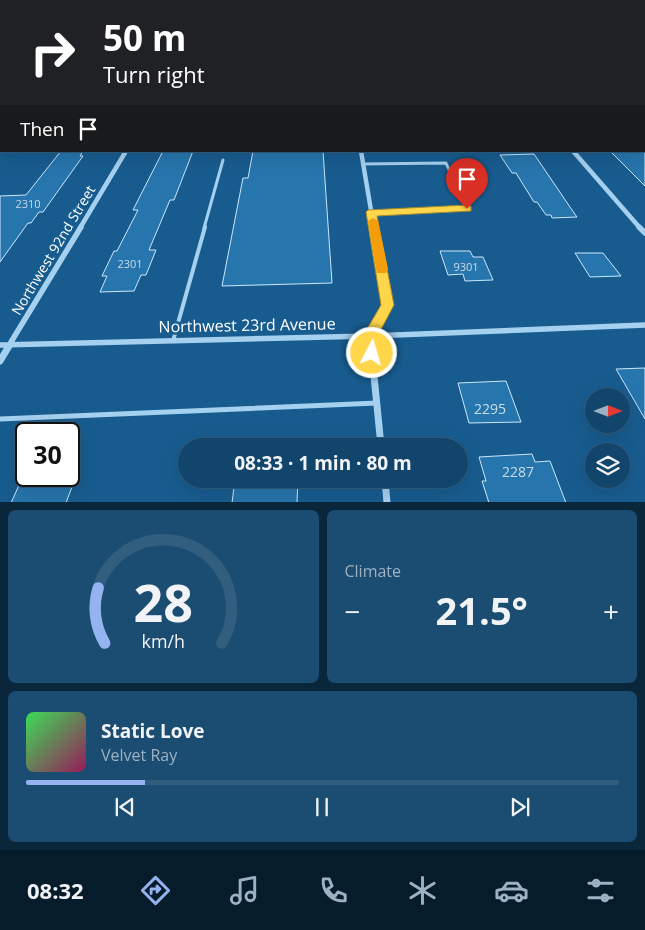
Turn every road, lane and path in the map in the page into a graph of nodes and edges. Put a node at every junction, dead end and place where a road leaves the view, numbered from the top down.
1 (125, 152) edge
2 (361, 152) edge
3 (574, 152) edge
4 (223, 160) dead end
5 (363, 164) junction
6 (371, 212) junction
7 (645, 233) edge
8 (645, 325) edge
9 (370, 336) junction
10 (173, 341) junction
11 (10, 344) junction
12 (0, 345) edge
13 (0, 361) edge
14 (377, 403) junction
15 (0, 419) edge
16 (380, 438) edge
17 (385, 488) edge
18 (387, 502) edge

1 - 11 street, Northwest 92nd Street
2 - 5 street
3 - 7 street
4 - 10 lane
5 - 6 street
5 - 6 lane
6 - 9 street
8 - 9 street, Northwest 23rd Avenue
9 - 10 street, Northwest 23rd Avenue
9 - 14 street
10 - 11 street, Northwest 23rd Avenue
11 - 12 street, Northwest 23rd Avenue
11 - 13 street, Northwest 92nd Street
14 - 15 lane
14 - 16 street
17 - 18 street

